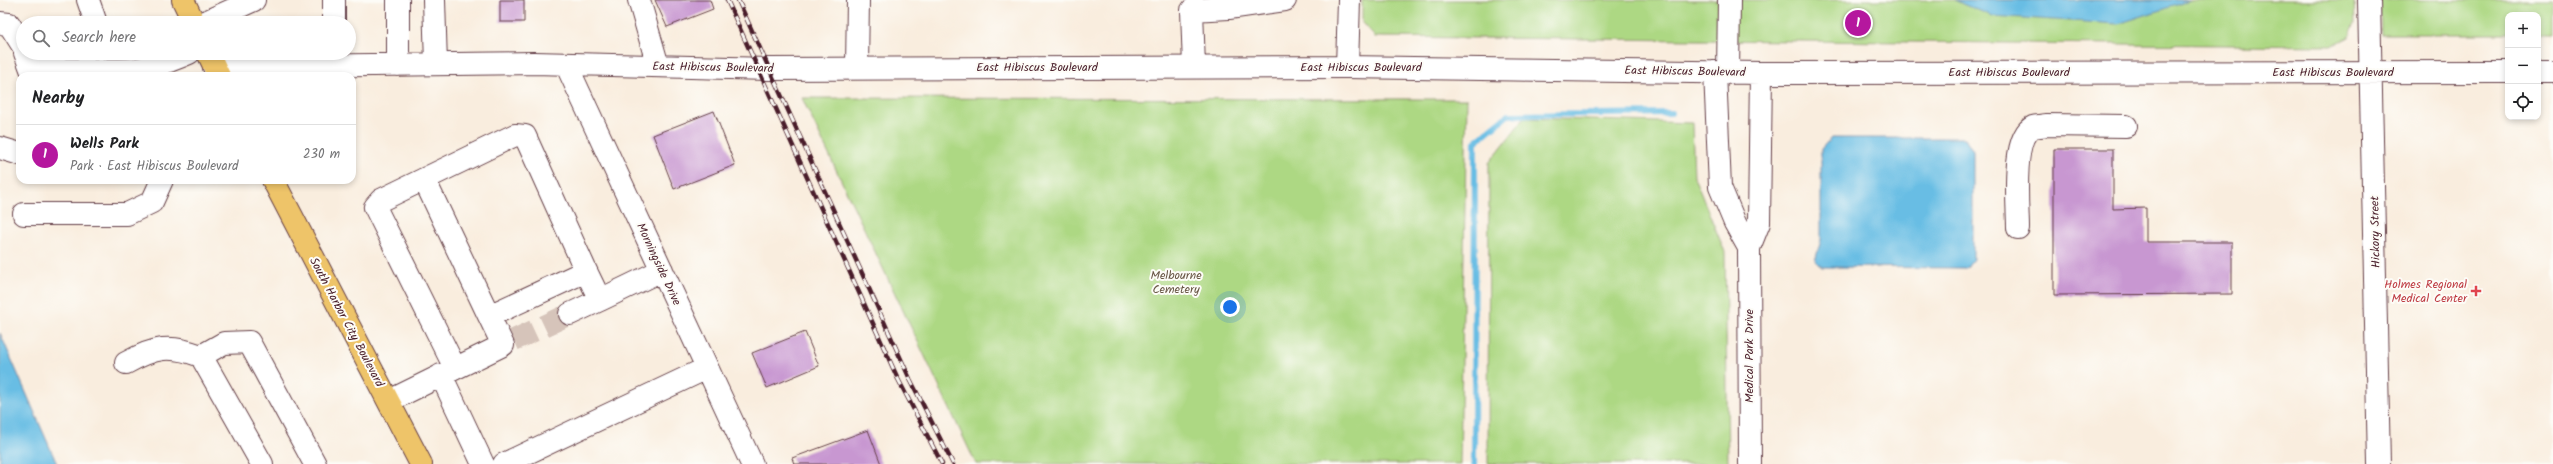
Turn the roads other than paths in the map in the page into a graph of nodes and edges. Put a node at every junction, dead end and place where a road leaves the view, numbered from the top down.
1 (88, 0) edge
2 (183, 0) edge
3 (254, 0) edge
4 (334, 0) edge
5 (398, 0) edge
6 (434, 0) edge
7 (639, 0) edge
8 (858, 0) edge
9 (1285, 0) edge
10 (1349, 0) edge
11 (1729, 0) edge
12 (2370, 0) edge
13 (94, 16) edge
14 (191, 16) edge
15 (219, 16) edge
16 (334, 16) edge
17 (0, 23) edge
18 (16, 35) edge
19 (174, 60) edge
20 (314, 60) edge
21 (345, 60) edge
22 (436, 64) junction
23 (566, 64) junction
24 (214, 65) edge
25 (398, 65) junction
26 (30, 66) edge
27 (115, 66) edge
28 (658, 66) junction
29 (857, 67) junction
30 (1194, 67) junction
31 (1347, 67) junction
32 (1722, 72) junction
33 (1761, 72) junction
34 (2373, 72) junction
35 (2505, 72) edge
36 (2541, 72) edge
37 (2553, 72) edge
38 (2126, 126) dead end
39 (0, 148) edge
40 (16, 153) edge
41 (424, 179) junction
42 (160, 184) edge
43 (275, 184) edge
44 (24, 214) dead end
45 (2018, 228) dead end
46 (1749, 248) junction
47 (662, 270) junction
48 (586, 271) junction
49 (600, 300) junction
50 (570, 314) tunnel mouth
51 (489, 316) junction
52 (201, 356) junction
53 (126, 363) dead end
54 (707, 368) junction
55 (448, 372) junction
56 (389, 402) junction
57 (262, 464) edge
58 (315, 464) edge
59 (421, 464) edge
60 (483, 464) edge
61 (504, 464) edge
62 (752, 464) edge
63 (1750, 464) edge
64 (2379, 464) edge

1 - 13 street
2 - 14 main road
3 - 15 street
4 - 16 street
5 - 25 street
6 - 22 street
7 - 28 street
8 - 29 street
9 - 30 street
10 - 31 street
11 - 32 street, Medical Park Drive
12 - 34 street, Hickory Street
17 - 18 street
19 - 27 street
20 - 24 street, East Hibiscus Boulevard
21 - 25 street, East Hibiscus Boulevard
22 - 23 street, East Hibiscus Boulevard
22 - 25 street, East Hibiscus Boulevard
23 - 28 street, East Hibiscus Boulevard
23 - 47 street, Morningside Drive
26 - 27 street
28 - 29 street, East Hibiscus Boulevard
29 - 30 street, East Hibiscus Boulevard
30 - 31 street, East Hibiscus Boulevard
31 - 32 street, East Hibiscus Boulevard
32 - 33 street, East Hibiscus Boulevard
32 - 46 street, Medical Park Drive
33 - 34 street, East Hibiscus Boulevard
33 - 46 street, Medical Park Drive
34 - 35 street, East Hibiscus Boulevard
34 - 64 street, Hickory Street
36 - 37 street
38 - 45 street
39 - 40 street
41 - 48 street
41 - 51 street
41 - 55 street
42 - 44 street
43 - 56 main road, South Harbor City Boulevard
46 - 63 street, Medical Park Drive
47 - 49 street
47 - 54 street, Morningside Drive
48 - 49 street
48 - 51 street
49 - 50 street
51 - 55 street
52 - 53 street
52 - 57 street
52 - 58 street
54 - 61 street
54 - 62 street, Morningside Drive
55 - 56 street
55 - 60 street
56 - 59 main road, South Harbor City Boulevard

